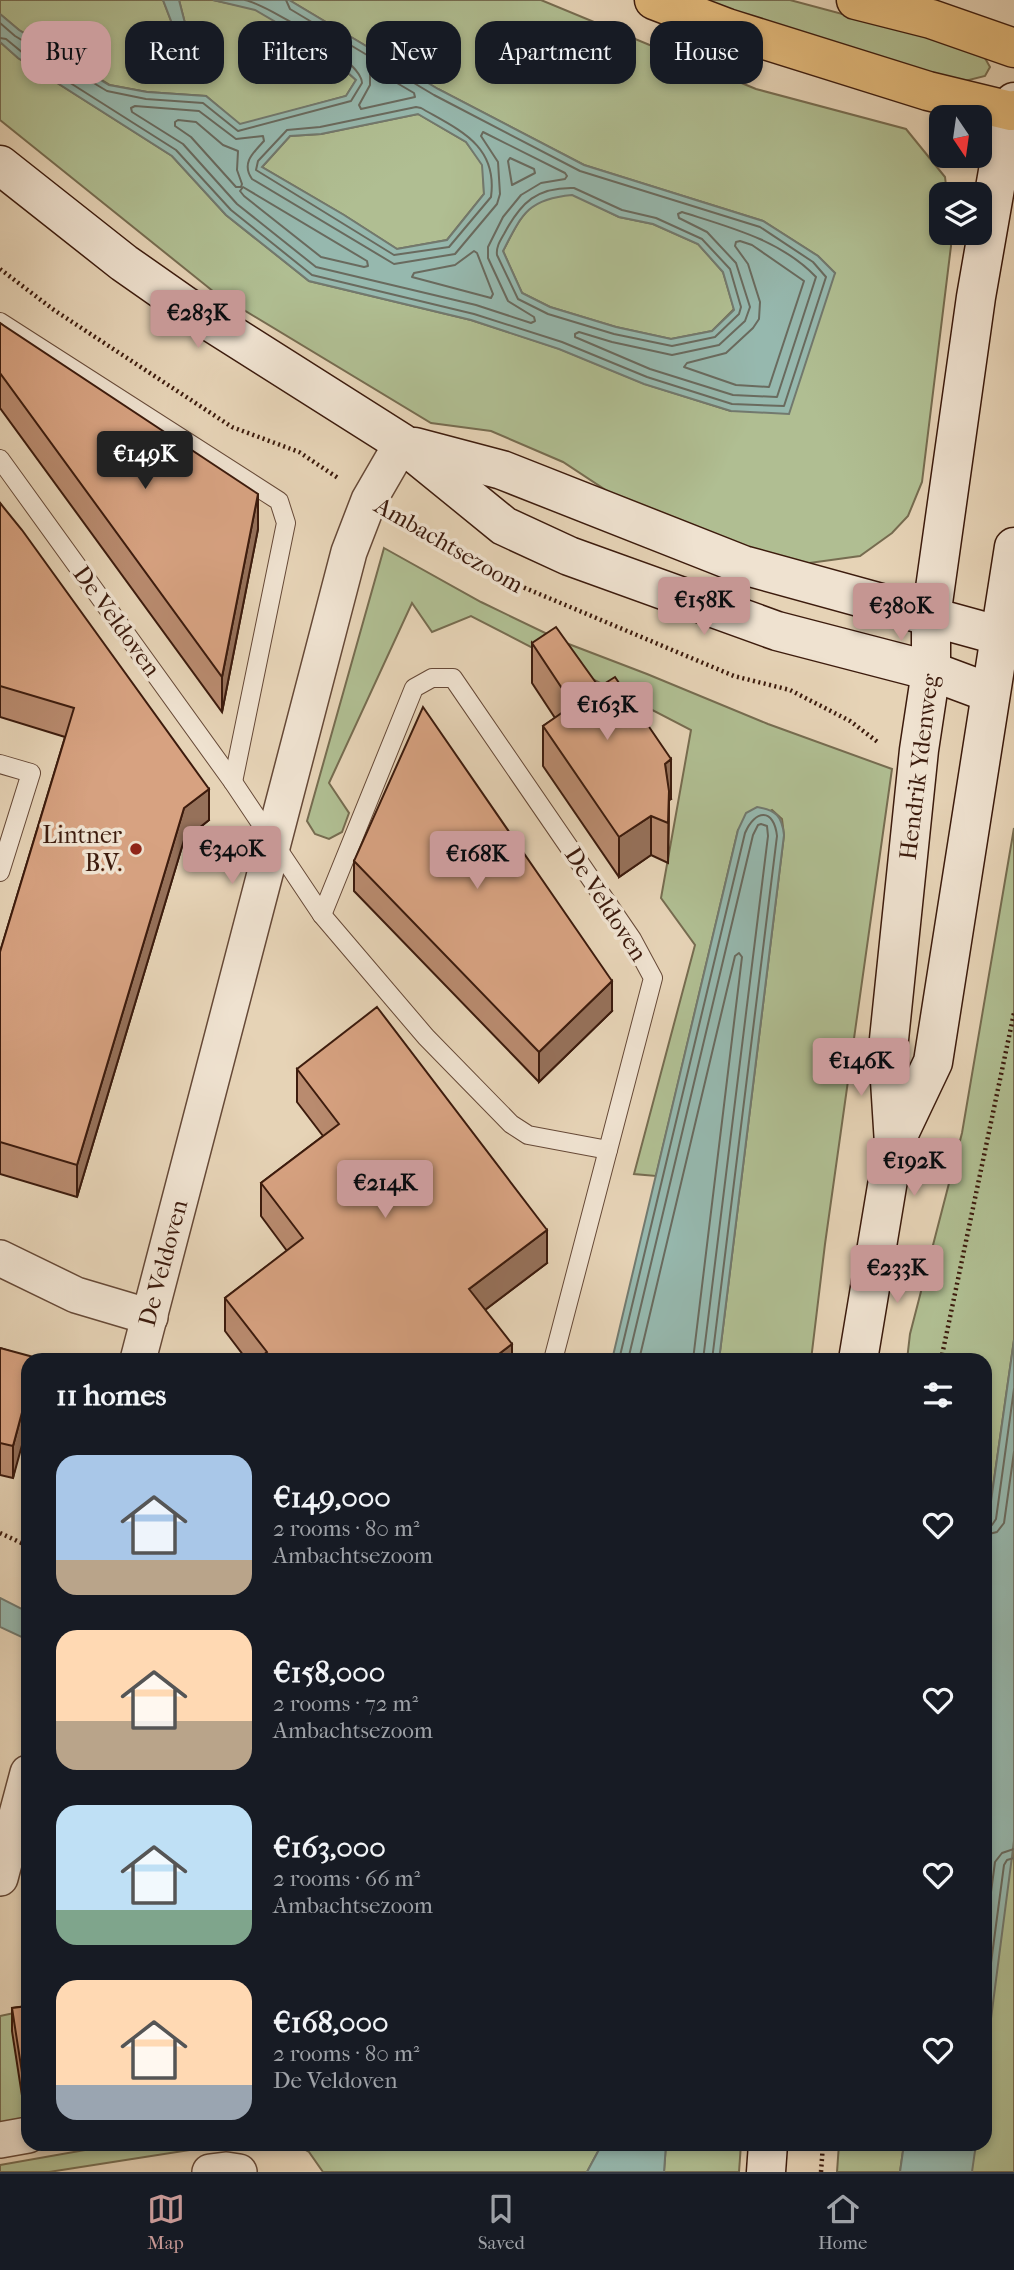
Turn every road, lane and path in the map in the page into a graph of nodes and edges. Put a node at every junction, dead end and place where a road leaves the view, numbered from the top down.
1 (654, 0) edge
2 (856, 0) edge
3 (945, 9) edge
4 (1014, 48) edge
5 (1013, 107) edge
6 (0, 165) edge
7 (0, 269) edge
8 (0, 322) edge
9 (402, 443) junction
10 (0, 459) edge
11 (369, 500) junction
12 (1014, 547) edge
13 (931, 617) junction
14 (1007, 637) edge
15 (931, 671) junction
16 (1002, 696) edge
17 (919, 750) junction
18 (0, 764) edge
19 (233, 782) junction
20 (272, 842) junction
21 (0, 872) edge
22 (322, 915) junction
23 (1014, 1013) edge
24 (894, 1144) junction
25 (608, 1150) junction
26 (0, 1258) edge
27 (150, 1317) junction
28 (140, 1353) edge
29 (555, 1353) edge
30 (859, 1353) edge
31 (943, 1353) edge
32 (0, 1533) edge
33 (21, 1543) edge
34 (21, 1799) edge
35 (0, 1878) edge
36 (21, 2136) edge
37 (0, 2140) edge
38 (768, 2151) edge
39 (822, 2151) edge
40 (210, 2172) edge
41 (239, 2172) edge
42 (766, 2172) edge
43 (821, 2172) edge

1 - 5 highway
2 - 3 highway
3 - 4 highway
5 - 13 main road, Hendrik Ydenweg
6 - 9 main road, Ambachtsezoom
7 - 11 path, Ambachtsezoom
8 - 19 lane
9 - 11 street, De Veldoven
9 - 13 main road, Ambachtsezoom
9 - 15 main road, Ambachtsezoom
10 - 19 lane, De Veldoven
11 - 17 path, Ambachtsezoom
11 - 20 street, De Veldoven
12 - 14 main road, Hendrik Ydenweg
13 - 14 main road, Ambachtsezoom
13 - 15 main road, Hendrik Ydenweg
14 - 16 main road, Hendrik Ydenweg
15 - 16 main road, Ambachtsezoom
15 - 17 main road, Hendrik Ydenweg
16 - 24 main road, Hendrik Ydenweg
17 - 24 main road, Hendrik Ydenweg
18 - 21 lane
19 - 20 lane, De Veldoven
20 - 22 lane, De Veldoven
20 - 27 street, De Veldoven
22 - 25 lane, De Veldoven
22 - 25 lane, De Veldoven
23 - 31 path
24 - 30 main road, Hendrik Ydenweg
25 - 29 lane, De Veldoven
26 - 27 street
27 - 28 street, De Veldoven
32 - 33 path
34 - 35 street
36 - 37 street
38 - 42 main road
39 - 43 path
40 - 41 street

